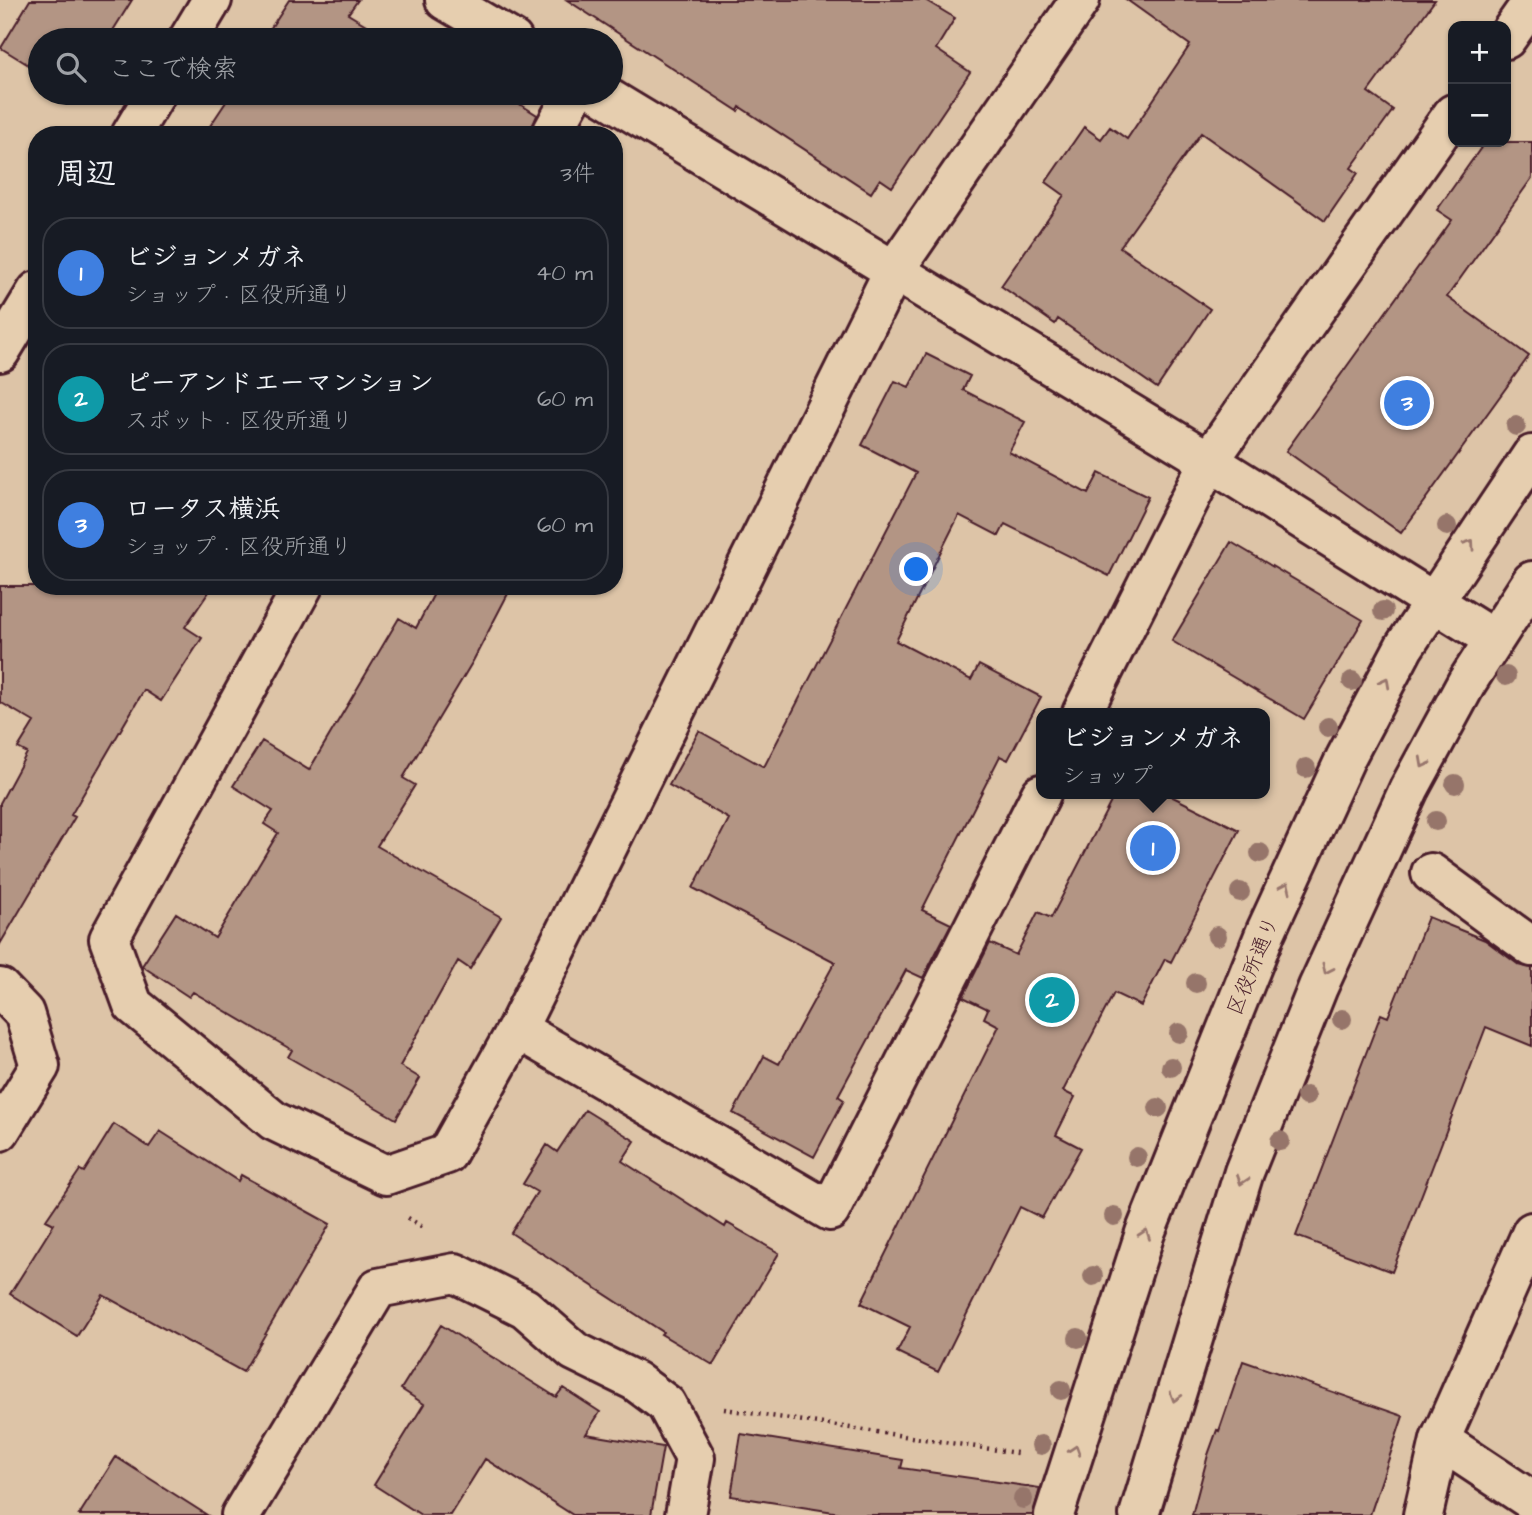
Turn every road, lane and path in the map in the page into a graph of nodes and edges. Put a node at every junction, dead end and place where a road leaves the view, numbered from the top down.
1 (212, 0) edge
2 (445, 0) edge
3 (1073, 2) edge
4 (1532, 2) edge
5 (195, 28) edge
6 (493, 28) edge
7 (1511, 32) edge
8 (149, 105) edge
9 (567, 105) edge
10 (620, 105) edge
11 (1448, 121) edge
12 (136, 126) edge
13 (556, 126) edge
14 (893, 272) junction
15 (28, 306) edge
16 (0, 352) edge
17 (1532, 455) edge
18 (1209, 461) junction
19 (1532, 580) edge
20 (298, 595) edge
21 (1433, 601) junction
22 (1493, 639) junction
23 (1085, 708) edge
24 (1038, 799) edge
25 (1431, 873) dead end
26 (1532, 947) edge
27 (0, 988) edge
28 (517, 1029) junction
29 (0, 1131) edge
30 (386, 1174) junction
31 (1532, 1232) edge
32 (455, 1273) junction
33 (666, 1404) junction
34 (1440, 1440) junction
35 (1017, 1453) dead end
36 (1532, 1500) edge
37 (241, 1515) edge
38 (685, 1515) edge
39 (1054, 1515) edge
40 (1139, 1515) edge
41 (1423, 1515) edge

1 - 5 street
2 - 6 street
3 - 14 street
4 - 7 street
8 - 12 street
9 - 13 street
10 - 14 street
11 - 18 street
14 - 18 street
14 - 28 street
15 - 16 street
21 -> 17 street, 区役所通り
18 - 21 street
18 - 23 street
19 - 22 street
20 - 30 street
21 - 22 street
39 -> 21 street, 区役所通り
22 -> 40 street
24 - 28 street
25 - 26 street
27 - 29 street
28 - 30 street
30 - 32 path
31 - 34 street
32 - 33 street
32 - 37 street
33 - 35 path
33 - 38 street
34 - 36 street
34 - 41 street

